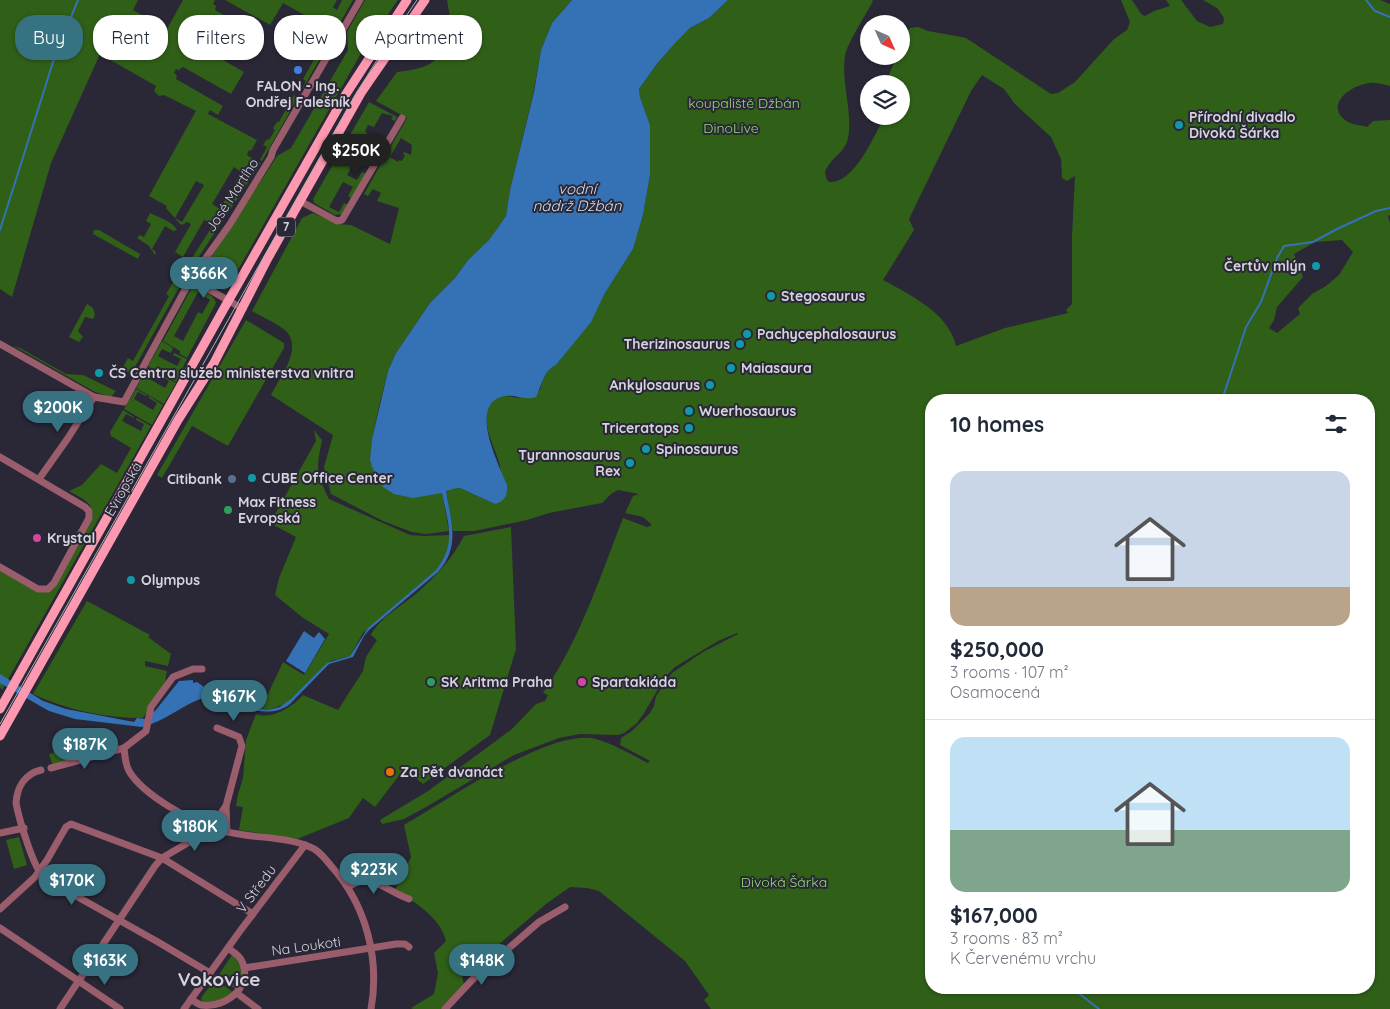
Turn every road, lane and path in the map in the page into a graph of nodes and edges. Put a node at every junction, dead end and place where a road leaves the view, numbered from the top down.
1 (360, 0) edge
2 (407, 0) edge
3 (425, 0) edge
4 (402, 118) dead end
5 (300, 202) junction
6 (191, 279) junction
7 (228, 301) junction
8 (243, 309) junction
9 (0, 344) edge
10 (94, 397) junction
11 (0, 457) edge
12 (39, 480) junction
13 (0, 567) edge
14 (202, 669) dead end
15 (0, 709) edge
16 (217, 728) dead end
17 (0, 736) edge
18 (124, 748) junction
19 (51, 768) dead end
20 (41, 770) dead end
21 (226, 806) junction
22 (24, 828) junction
23 (212, 828) junction
24 (227, 832) junction
25 (0, 833) edge
26 (305, 845) junction
27 (162, 858) junction
28 (39, 873) junction
29 (348, 887) junction
30 (409, 898) dead end
31 (565, 907) dead end
32 (0, 909) edge
33 (253, 914) junction
34 (119, 920) junction
35 (0, 928) edge
36 (409, 947) dead end
37 (228, 948) junction
38 (372, 949) junction
39 (244, 968) junction
40 (210, 973) junction
41 (78, 981) junction
42 (238, 994) junction
43 (191, 999) junction
44 (214, 1008) edge
45 (60, 1009) edge
46 (120, 1009) edge
47 (184, 1009) edge
48 (258, 1009) edge
49 (371, 1009) edge
50 (445, 1009) edge

1 - 6 street, José Martího
2 - 7 main road, Evropská / 7
3 - 5 main road, Evropská / 7
4 - 5 street
5 - 8 main road, Evropská / 7
6 - 7 street
6 - 10 street, José Martího
7 - 8 street
7 - 15 main road, Evropská / 7
8 - 17 main road, Evropská / 7
9 - 10 street, José Martího
10 - 12 street
11 - 12 street
12 - 13 street
14 - 18 street
16 - 21 street
18 - 19 street
18 - 23 street
20 - 22 street
21 - 23 street
21 - 24 street
22 - 25 street
22 - 28 street
23 - 24 street
23 - 27 street
24 - 26 street
26 - 29 street
26 - 33 street, V Středu
27 - 28 street
27 - 33 street
27 - 34 street
28 - 32 street
28 - 34 street
29 - 30 street
29 - 38 street
31 - 50 street
33 - 37 street, V Středu
34 - 40 street
34 - 41 street
35 - 41 street
36 - 38 street, Na Loukoti
37 - 39 street
37 - 40 street, V Středu
38 - 39 street, Na Loukoti
38 - 49 street
39 - 42 street
40 - 43 street, V Středu
41 - 45 street
41 - 46 street
42 - 44 street
42 - 48 street
43 - 44 street
43 - 47 street, V Středu

